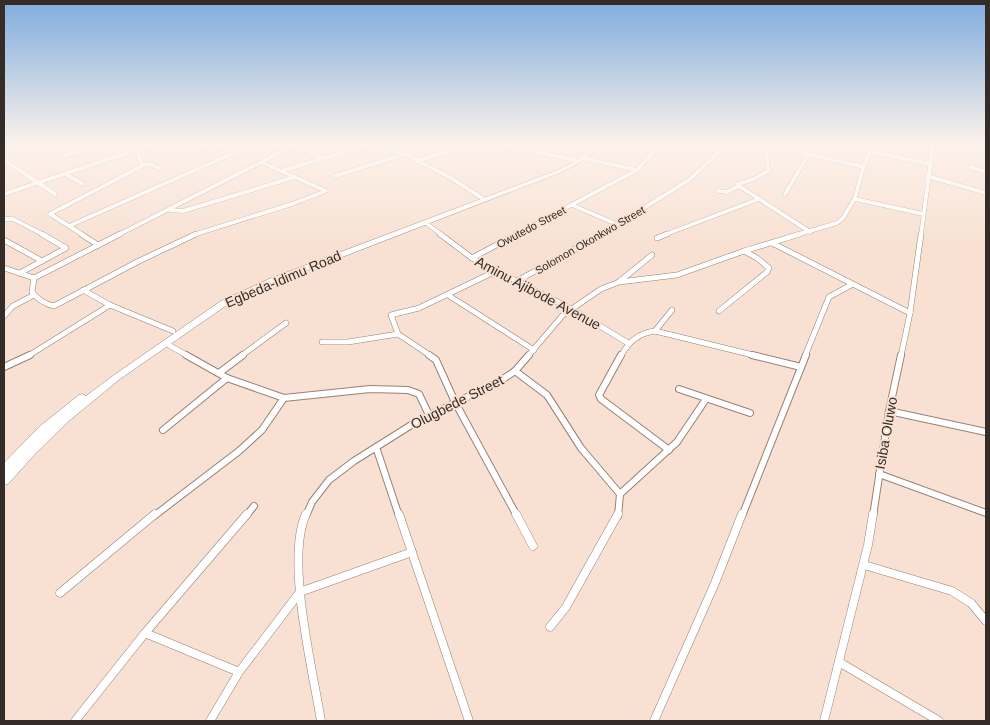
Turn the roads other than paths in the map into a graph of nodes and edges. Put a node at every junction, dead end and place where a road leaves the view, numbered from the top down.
1 (927, 176) edge
2 (29, 177) edge
3 (56, 177) edge
4 (70, 177) edge
5 (121, 177) edge
6 (182, 177) edge
7 (235, 177) edge
8 (295, 177) joint
9 (450, 177) edge
10 (537, 177) edge
11 (545, 177) edge
12 (624, 177) edge
13 (693, 177) edge
14 (758, 177) edge
15 (795, 177) edge
16 (861, 177) edge
17 (930, 177) edge
18 (38, 183) junction
19 (83, 184) dead end
20 (739, 186) junction
21 (718, 191) dead end
22 (986, 193) edge
23 (4, 194) edge
24 (55, 194) dead end
25 (785, 194) dead end
26 (482, 198) junction
27 (759, 199) junction
28 (855, 199) junction
29 (572, 205) junction
30 (170, 210) junction
31 (922, 214) junction
32 (4, 219) edge
33 (426, 223) junction
34 (616, 224) junction
35 (69, 226) junction
36 (810, 232) junction
37 (657, 238) dead end
38 (4, 240) edge
39 (772, 243) junction
40 (98, 245) junction
41 (744, 251) junction
42 (652, 255) dead end
43 (472, 258) junction
44 (42, 261) junction
45 (4, 268) edge
46 (496, 271) junction
47 (20, 273) junction
48 (34, 278) junction
49 (517, 281) junction
50 (619, 282) junction
51 (851, 285) junction
52 (83, 290) junction
53 (34, 295) junction
54 (448, 295) junction
55 (110, 305) junction
56 (569, 309) junction
57 (672, 310) dead end
58 (719, 311) dead end
59 (910, 313) junction
60 (4, 316) edge
61 (286, 323) dead end
62 (173, 331) junction
63 (655, 331) junction
64 (398, 334) junction
65 (322, 342) dead end
66 (628, 342) junction
67 (165, 343) junction
68 (534, 350) junction
69 (4, 367) edge
70 (801, 367) junction
71 (515, 371) junction
72 (219, 373) junction
73 (227, 378) junction
74 (679, 389) dead end
75 (284, 398) junction
76 (706, 400) junction
77 (455, 402) junction
78 (890, 412) junction
79 (750, 413) dead end
80 (429, 415) junction
81 (163, 430) dead end
82 (986, 432) edge
83 (376, 447) junction
84 (669, 450) junction
85 (4, 470) edge
86 (879, 474) junction
87 (4, 481) edge
88 (620, 494) junction
89 (254, 506) dead end
90 (986, 513) edge
91 (533, 546) dead end
92 (412, 552) junction
93 (864, 565) junction
94 (300, 592) junction
95 (60, 593) dead end
96 (986, 621) edge
97 (550, 627) dead end
98 (145, 633) junction
99 (839, 662) junction
100 (239, 672) junction
101 (75, 721) edge
102 (210, 721) edge
103 (321, 721) edge
104 (469, 721) edge
105 (654, 721) edge
106 (824, 721) edge
107 (939, 721) edge

1 - 31 street, Isiba Oluwo
2 - 18 street
3 - 18 street
4 - 19 street
5 - 35 street
6 - 35 street
7 - 30 street
8 - 30 street
8 - 52 street
9 - 26 street
10 - 26 main road, Egbeda-Idimu Road
11 - 33 main road, Egbeda-Idimu Road
12 - 29 street, Owutedo Street
13 - 34 street, Solomon Okonkwo Street
14 - 20 street
15 - 25 street
16 - 28 street, Olugbede Street
17 - 22 street
18 - 23 street
18 - 24 street
20 - 21 street
20 - 27 street
26 - 62 main road, Egbeda-Idimu Road
27 - 36 street
27 - 37 street
28 - 31 street
28 - 36 street, Olugbede Street
29 - 34 street
29 - 43 street, Owutedo Street
30 - 40 street
31 - 59 street, Isiba Oluwo
32 - 44 street
33 - 43 street, Aminu Ajibode Avenue
33 - 67 main road, Egbeda-Idimu Road
34 - 49 street, Solomon Okonkwo Street
35 - 40 street
36 - 39 street, Olugbede Street
38 - 44 street
39 - 41 street, Olugbede Street
39 - 51 street
40 - 48 street
41 - 50 street, Olugbede Street
41 - 58 street
42 - 50 street
43 - 46 street, Aminu Ajibode Avenue
44 - 47 street
45 - 47 street
46 - 49 street, Aminu Ajibode Avenue
46 - 54 street
47 - 48 street
48 - 53 street
49 - 56 street, Aminu Ajibode Avenue
50 - 56 street, Olugbede Street
51 - 59 street
51 - 70 street
52 - 53 street
52 - 55 street
53 - 60 street
54 - 64 street
54 - 68 street
55 - 62 street
55 - 69 street
56 - 66 street, Aminu Ajibode Avenue
56 - 68 street, Olugbede Street
57 - 63 street
59 - 78 street, Isiba Oluwo
61 - 72 street
62 - 85 main road, Egbeda-Idimu Road
63 - 66 street
63 - 70 street
64 - 65 street
64 - 77 street
66 - 84 street
67 - 72 street
67 - 87 main road, Egbeda-Idimu Road
68 - 71 street, Olugbede Street
70 - 105 street
71 - 77 street, Olugbede Street
71 - 88 street
72 - 73 street
73 - 75 street
73 - 81 street
74 - 76 street
75 - 80 street
75 - 95 street
76 - 79 street
76 - 84 street
77 - 80 street, Olugbede Street
77 - 91 street
78 - 82 street
78 - 86 street, Isiba Oluwo
80 - 83 street, Olugbede Street
83 - 92 street
83 - 94 street, Olugbede Street
84 - 88 street
86 - 90 street
86 - 93 street, Isiba Oluwo
88 - 97 street
89 - 98 street
92 - 94 street
92 - 104 street
93 - 96 street
93 - 99 street, Isiba Oluwo
94 - 100 street
94 - 103 street, Olugbede Street
98 - 100 street
98 - 101 street
99 - 106 street, Isiba Oluwo
99 - 107 street
100 - 102 street

